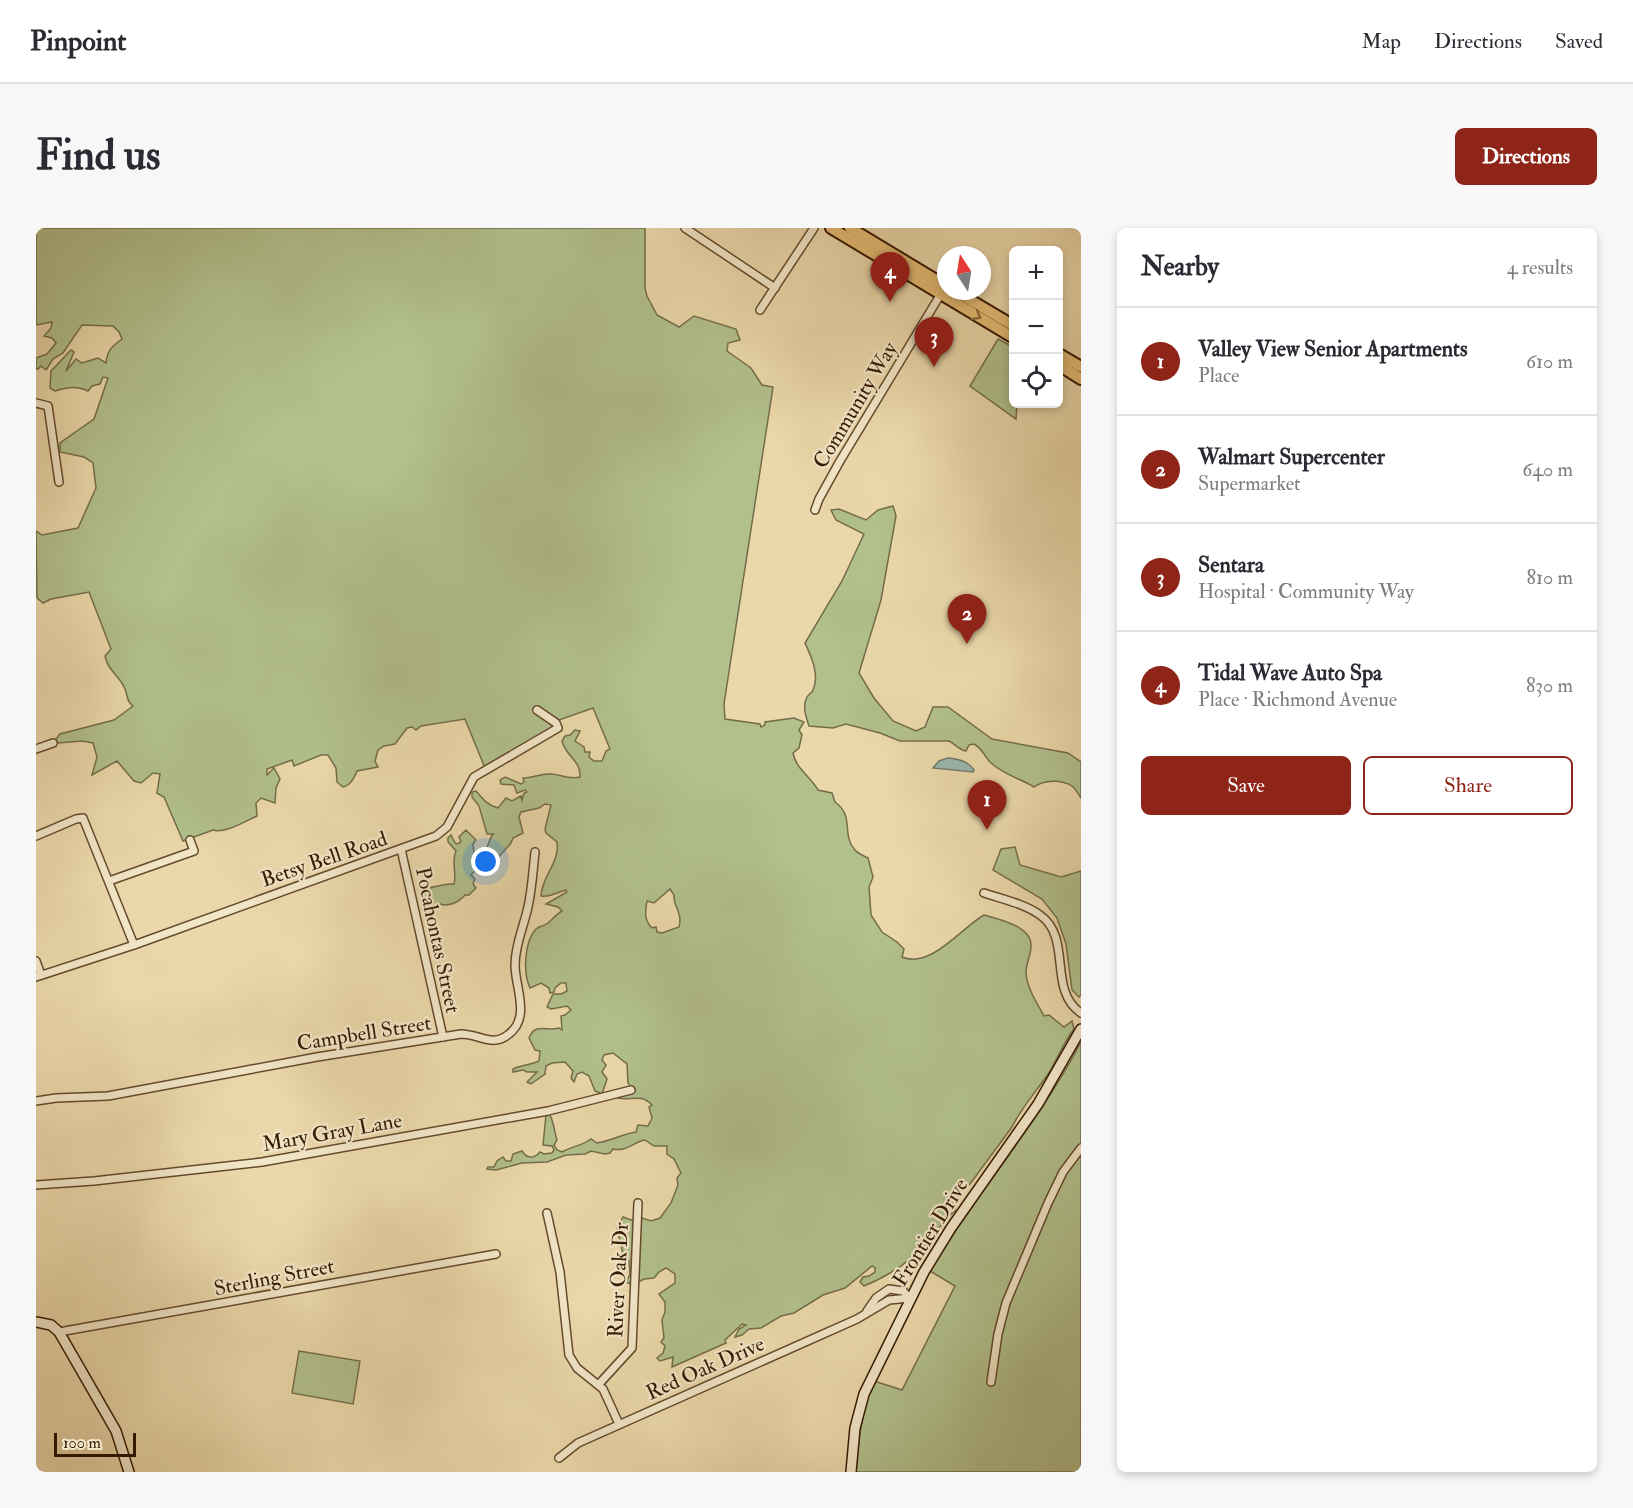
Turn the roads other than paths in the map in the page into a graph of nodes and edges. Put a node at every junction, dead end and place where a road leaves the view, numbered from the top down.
1 (685, 228) edge
2 (814, 228) edge
3 (831, 228) edge
4 (850, 228) edge
5 (937, 284) edge
6 (937, 285) edge
7 (776, 288) junction
8 (937, 300) edge
9 (960, 300) edge
10 (970, 300) edge
11 (760, 310) dead end
12 (1009, 323) edge
13 (1009, 334) edge
14 (1063, 356) edge
15 (1081, 367) edge
16 (1063, 368) edge
17 (1081, 379) edge
18 (36, 403) edge
19 (59, 482) dead end
20 (815, 510) dead end
21 (537, 710) dead end
22 (53, 743) dead end
23 (36, 749) edge
24 (36, 836) edge
25 (190, 840) dead end
26 (401, 849) junction
27 (535, 852) dead end
28 (110, 881) junction
29 (984, 893) dead end
30 (134, 945) junction
31 (36, 961) edge
32 (38, 976) edge
33 (1081, 1013) edge
34 (1081, 1029) edge
35 (443, 1037) junction
36 (631, 1090) dead end
37 (36, 1101) edge
38 (1081, 1148) edge
39 (36, 1185) edge
40 (638, 1203) dead end
41 (547, 1213) dead end
42 (496, 1254) dead end
43 (910, 1298) junction
44 (36, 1322) edge
45 (59, 1332) junction
46 (991, 1382) dead end
47 (599, 1384) junction
48 (619, 1424) junction
49 (558, 1458) dead end
50 (129, 1472) edge
51 (851, 1472) edge

1 - 7 street
2 - 7 street
3 - 6 main road
4 - 5 main road
7 - 11 street
8 - 20 street, Community Way
9 -> 13 main road
10 - 12 main road
14 - 15 main road
16 - 17 main road
18 - 19 street
21 - 26 street, Betsy Bell Road
22 - 23 street
24 - 28 street
25 - 28 street
26 - 30 street, Betsy Bell Road
26 - 35 street, Pocahontas Street
27 - 35 street, Campbell Street
28 - 30 street
29 - 33 street
30 - 32 street, Betsy Bell Road
31 - 32 street
34 - 43 street, Frontier Drive
35 - 37 street, Campbell Street
36 - 39 street, Mary Gray Lane
38 - 46 street
40 - 47 street, River Oak Dr
41 - 47 street
42 - 45 street, Sterling Street
43 - 48 street, Red Oak Drive
43 - 51 street, Frontier Drive
44 - 45 street
45 - 50 street
47 - 48 street
48 - 49 street, Red Oak Drive

